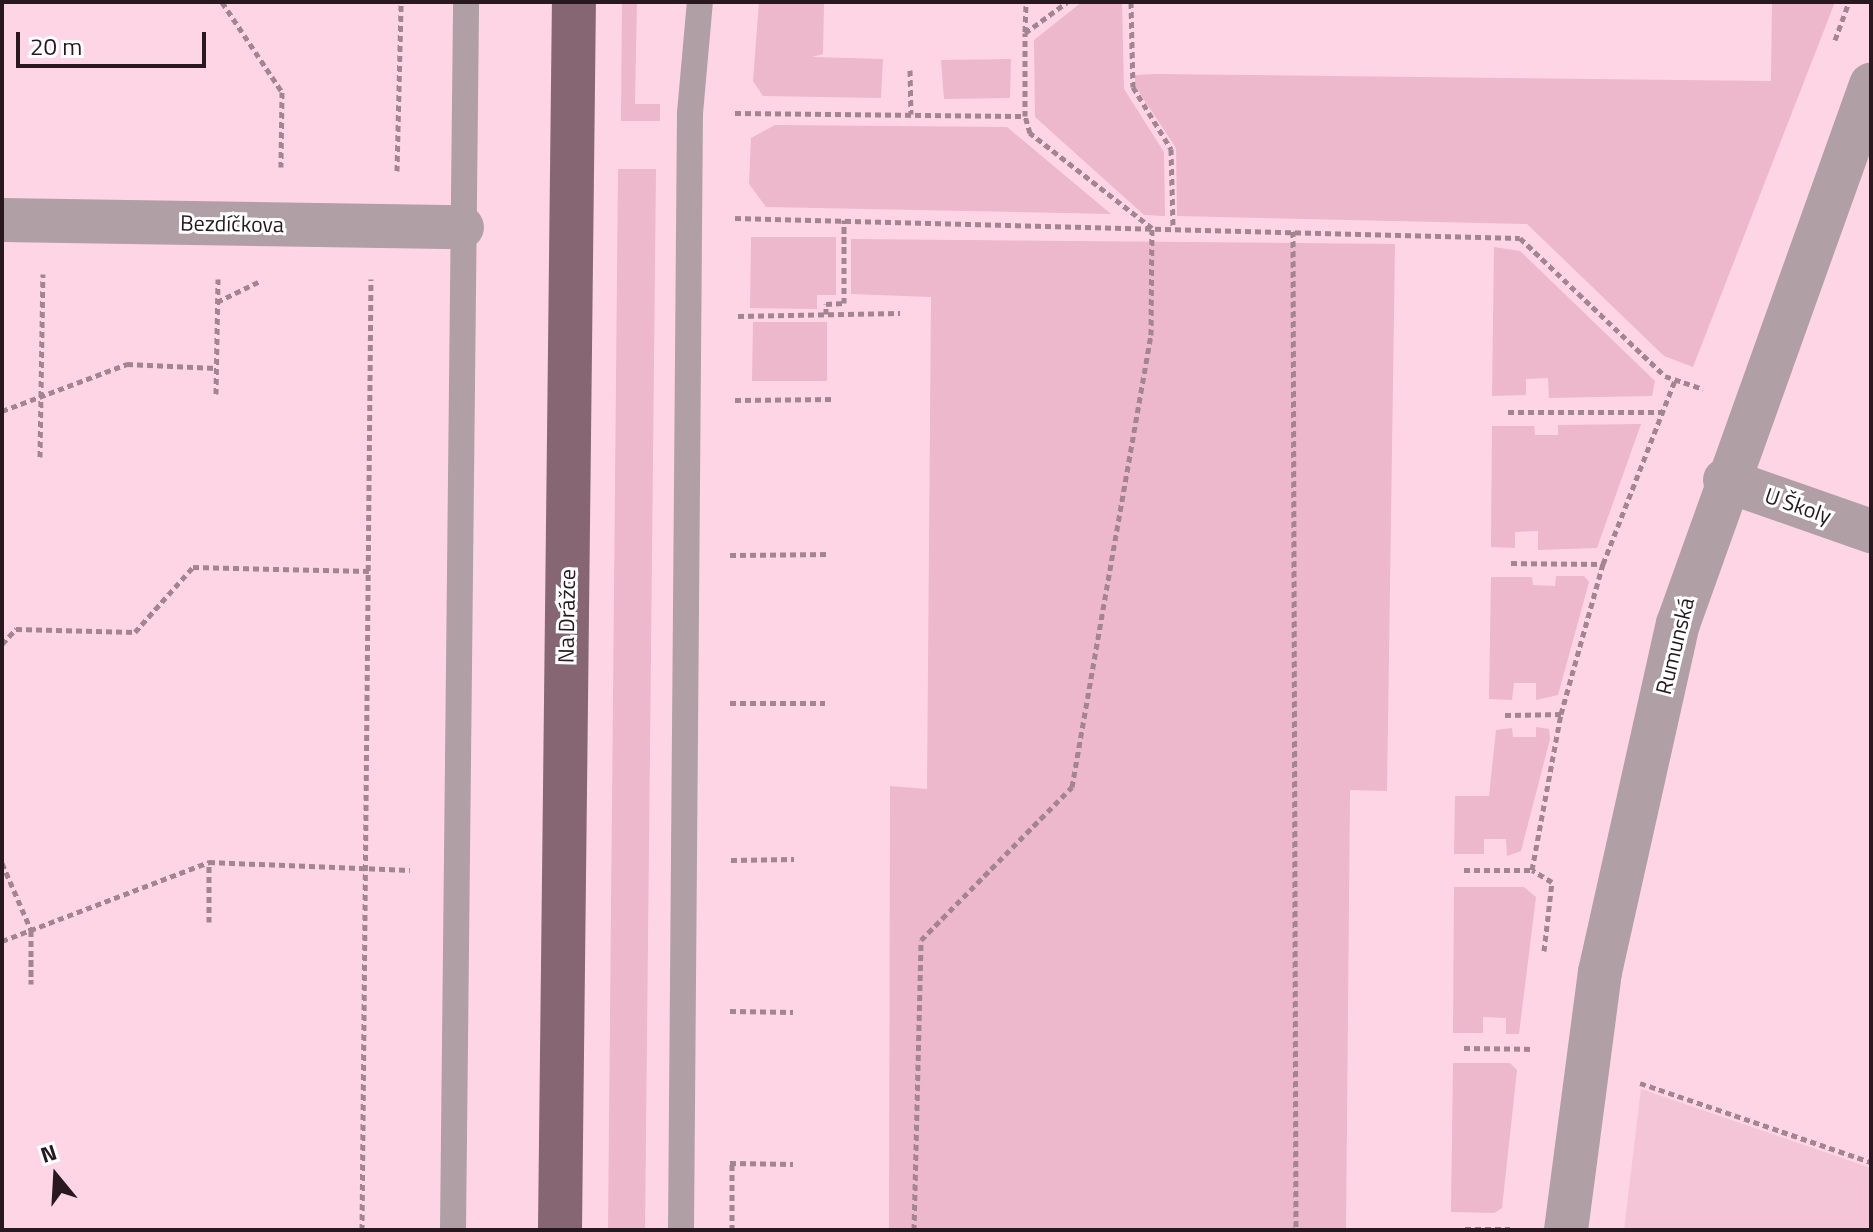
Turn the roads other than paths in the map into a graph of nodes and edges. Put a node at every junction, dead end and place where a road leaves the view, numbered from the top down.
1 (466, 2) edge
2 (574, 2) edge
3 (700, 2) edge
4 (1871, 85) edge
5 (23, 220) edge
6 (462, 227) junction
7 (1725, 480) junction
8 (1871, 531) edge
9 (453, 1230) edge
10 (560, 1230) edge
11 (681, 1230) edge
12 (1566, 1230) edge

1 - 6 lane
2 - 10 main road, Na Drážce
3 - 11 lane
4 - 7 street, Rumunská
5 - 6 street, Bezdíčkova
6 - 9 lane
7 - 8 street, U Školy
7 - 12 street, Rumunská

